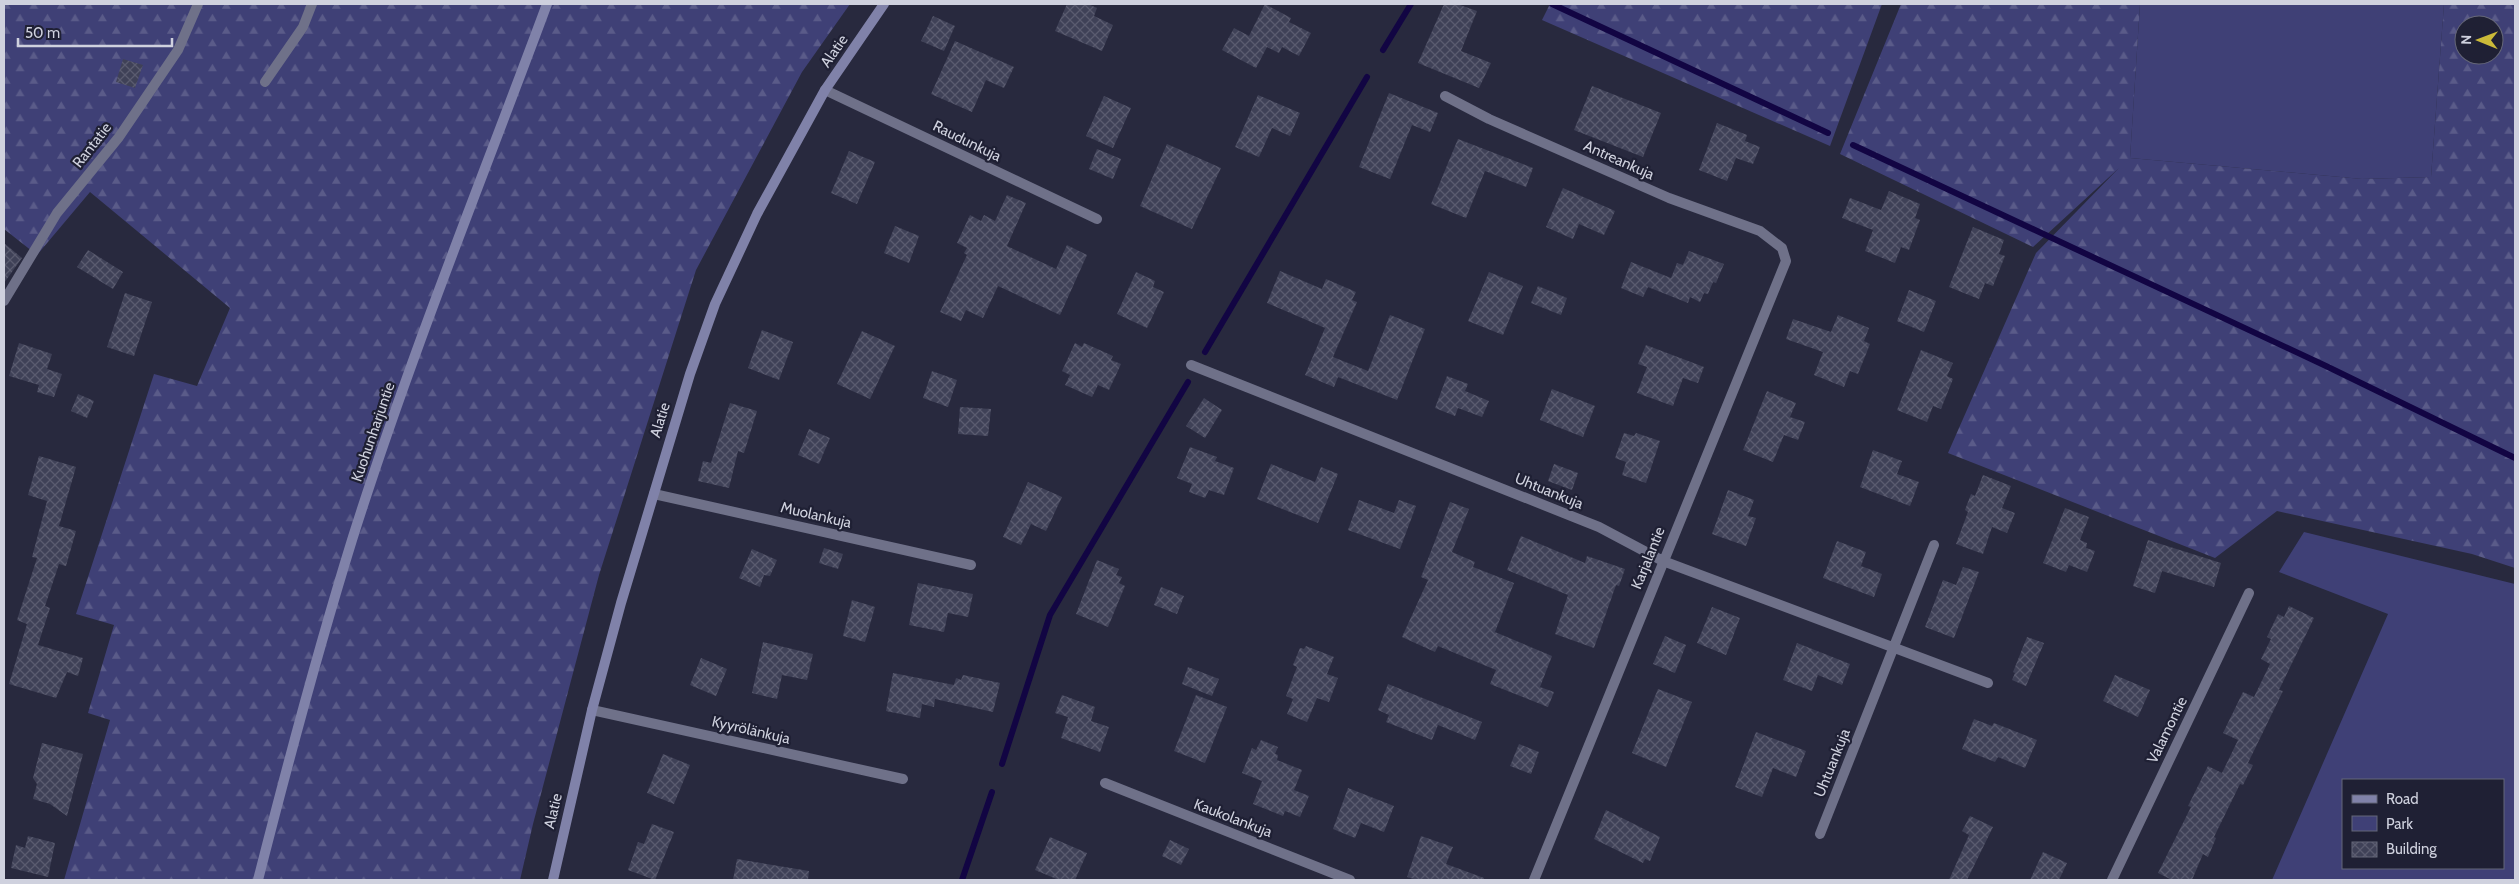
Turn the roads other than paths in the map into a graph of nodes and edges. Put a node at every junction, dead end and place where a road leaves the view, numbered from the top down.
1 (198, 4) edge
2 (312, 4) edge
3 (547, 4) edge
4 (884, 4) edge
5 (265, 82) dead end
6 (825, 90) junction
7 (1445, 96) dead end
8 (1097, 219) dead end
9 (1782, 248) joint
10 (4, 301) edge
11 (1191, 365) dead end
12 (654, 494) junction
13 (1934, 545) dead end
14 (1663, 561) junction
15 (971, 565) dead end
16 (2249, 593) dead end
17 (1894, 648) junction
18 (1988, 683) dead end
19 (592, 710) junction
20 (903, 780) dead end
21 (1105, 783) dead end
22 (1820, 834) dead end
23 (258, 880) edge
24 (553, 880) edge
25 (1350, 880) edge
26 (1534, 880) edge
27 (2112, 880) edge

1 - 10 street, Rantatie
2 - 5 street
3 - 23 street, Kuohunharjuntie
4 - 6 street, Alatie
6 - 8 street, Raudunkuja
6 - 12 street, Alatie
7 - 9 street, Antreankuja
9 - 14 street, Karjalantie
11 - 14 street, Uhtuankuja
12 - 15 street, Muolankuja
12 - 19 street, Alatie
13 - 17 street, Uhtuankuja
14 - 17 street, Uhtuankuja
14 - 26 street, Karjalantie
16 - 27 street, Valamontie
17 - 18 street, Uhtuankuja
17 - 22 street, Uhtuankuja
19 - 20 street, Kyyrölänkuja
19 - 24 street, Alatie
21 - 25 street, Kaukolankuja

